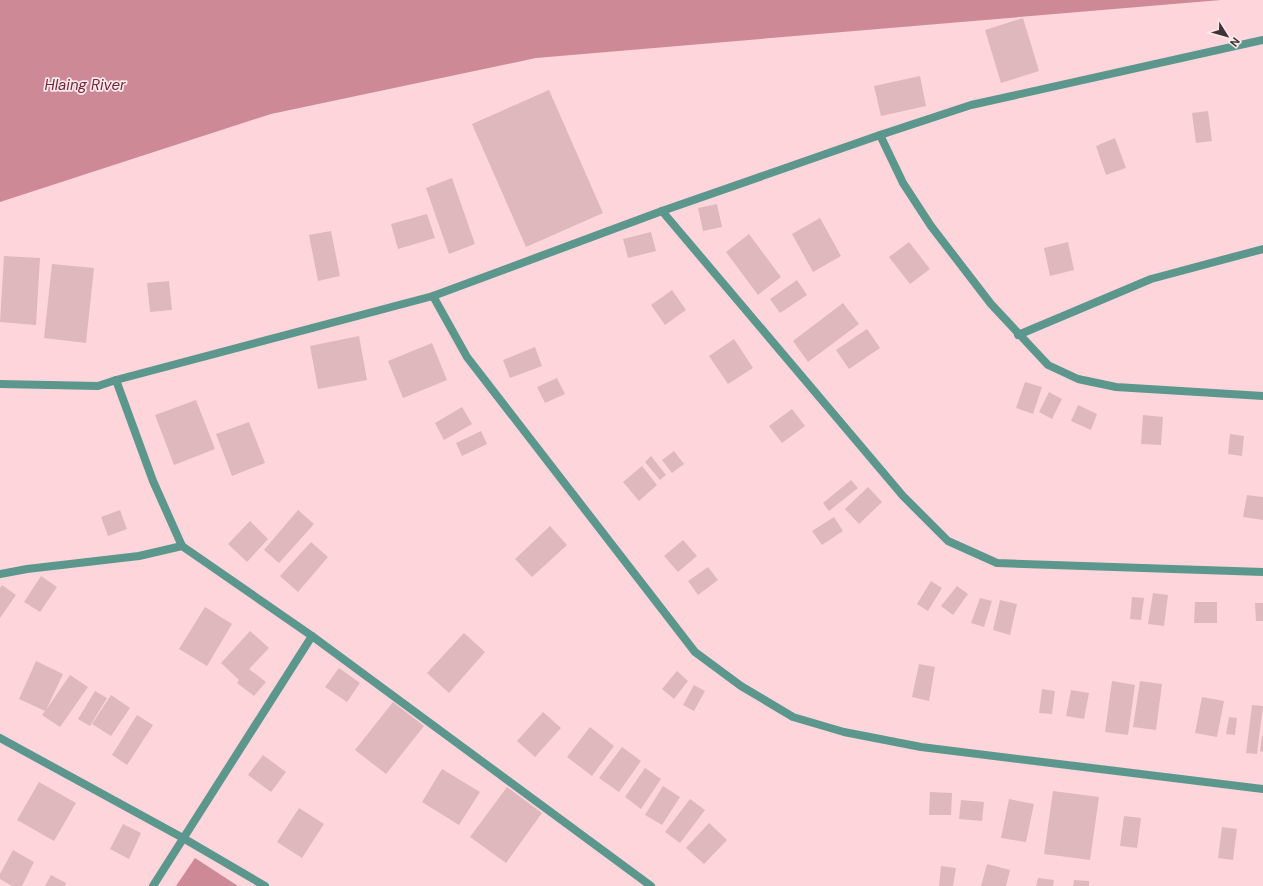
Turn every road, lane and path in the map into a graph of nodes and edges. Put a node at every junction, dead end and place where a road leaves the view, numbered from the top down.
1 (1263, 40) edge
2 (880, 135) junction
3 (662, 211) junction
4 (1263, 249) edge
5 (433, 296) junction
6 (1018, 335) junction
7 (116, 380) junction
8 (0, 384) edge
9 (1263, 396) edge
10 (182, 546) junction
11 (1263, 572) edge
12 (0, 574) edge
13 (312, 636) junction
14 (0, 738) edge
15 (1263, 788) edge
16 (183, 838) junction
17 (153, 886) edge
18 (265, 886) edge
19 (651, 886) edge

1 - 2 street
2 - 3 street
2 - 6 street
3 - 5 street
3 - 11 street
4 - 6 street
5 - 7 street
5 - 15 street
6 - 9 street
7 - 8 street
7 - 10 street
10 - 12 street
10 - 13 street
13 - 16 street
13 - 19 street
14 - 16 street
16 - 17 street
16 - 18 street

